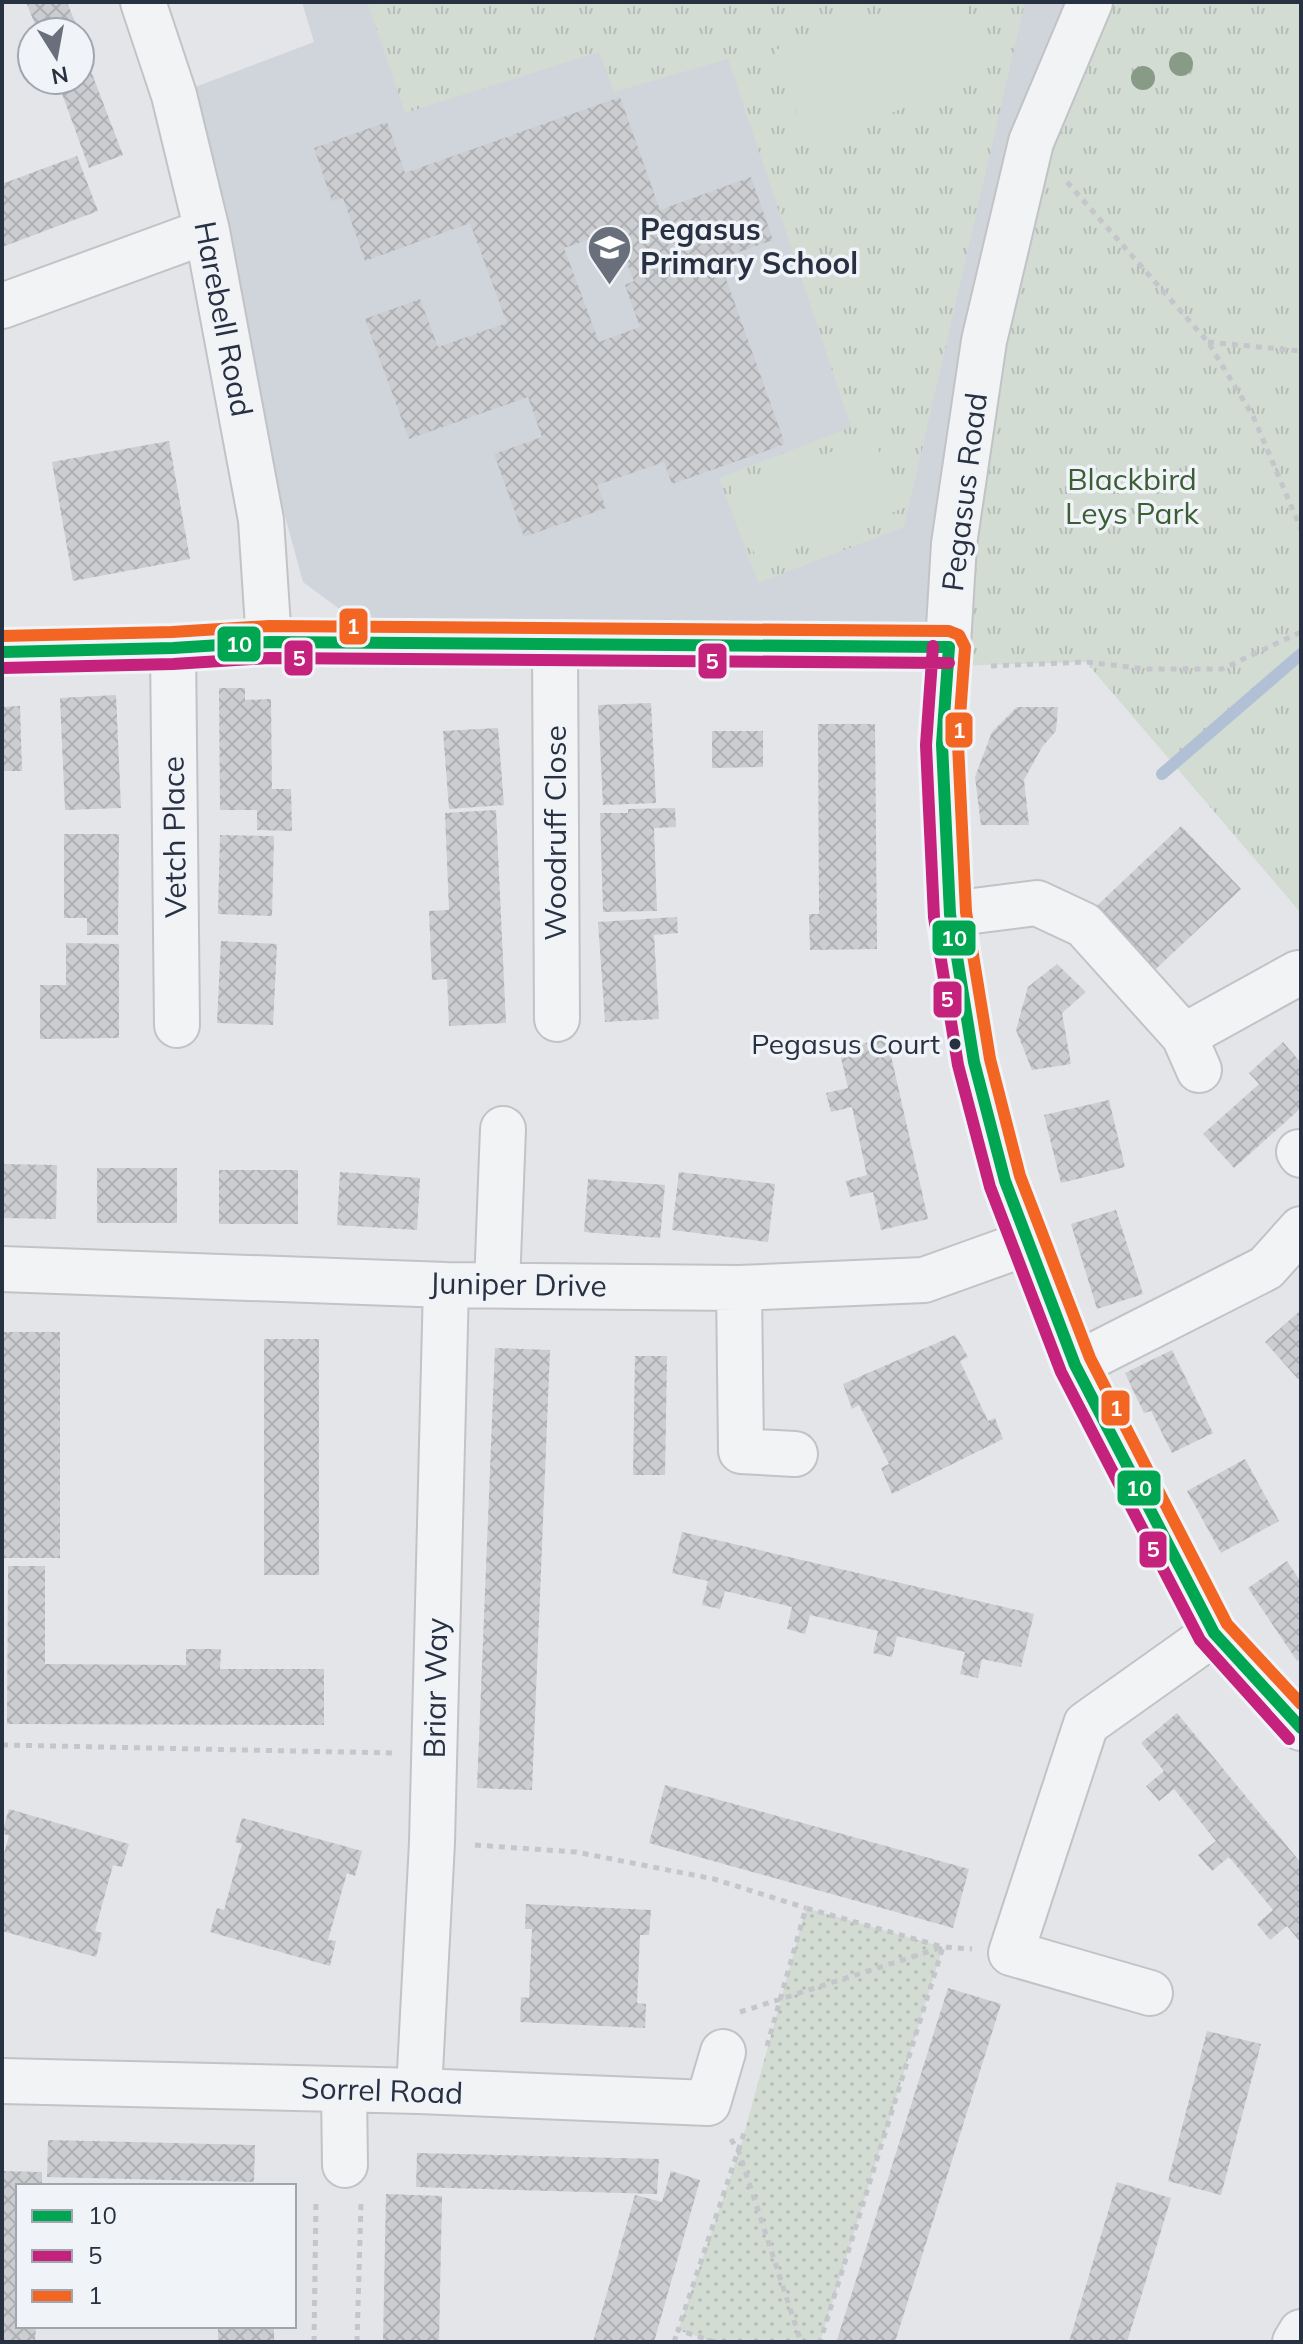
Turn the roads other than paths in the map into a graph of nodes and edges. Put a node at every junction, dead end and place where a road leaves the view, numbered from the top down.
1 (143, 2) edge
2 (1090, 2) edge
3 (207, 231) junction
4 (2, 306) edge
5 (269, 642) junction
6 (555, 646) junction
7 (173, 648) junction
8 (2, 652) edge
9 (948, 657) junction
10 (950, 914) junction
11 (1298, 973) dead end
12 (557, 1019) dead end
13 (177, 1025) dead end
14 (503, 1129) dead end
15 (1301, 1229) edge
16 (1027, 1243) junction
17 (2, 1269) edge
18 (446, 1285) junction
19 (497, 1285) junction
20 (739, 1288) junction
21 (1075, 1365) junction
22 (795, 1454) dead end
23 (1214, 1633) junction
24 (1299, 1721) edge
25 (1150, 1993) dead end
26 (723, 2052) road end
27 (2, 2081) edge
28 (344, 2090) junction
29 (419, 2091) junction
30 (345, 2165) road end
31 (1301, 2332) edge
32 (1295, 2342) edge

1 - 3 street, Harebell Road
2 - 9 street, Pegasus Road
3 - 4 street
3 - 5 street, Harebell Road
5 - 6 street
5 - 7 street
6 - 9 street
6 - 12 street, Woodruff Close
7 - 8 street
7 - 13 street, Vetch Place
9 - 10 street, Pegasus Road
10 - 11 street
10 - 16 street, Pegasus Road
14 - 19 street
15 - 21 street
16 - 20 street, Juniper Drive
16 - 21 street, Pegasus Road
17 - 18 street, Juniper Drive
18 - 19 street, Juniper Drive
18 - 29 street, Briar Way
19 - 20 street, Juniper Drive
20 - 22 street
21 - 23 street, Pegasus Road
23 - 24 street, Pegasus Road
23 - 25 street
26 - 29 street, Sorrel Road
27 - 28 street, Sorrel Road
28 - 29 street, Sorrel Road
28 - 30 street
31 - 32 street

